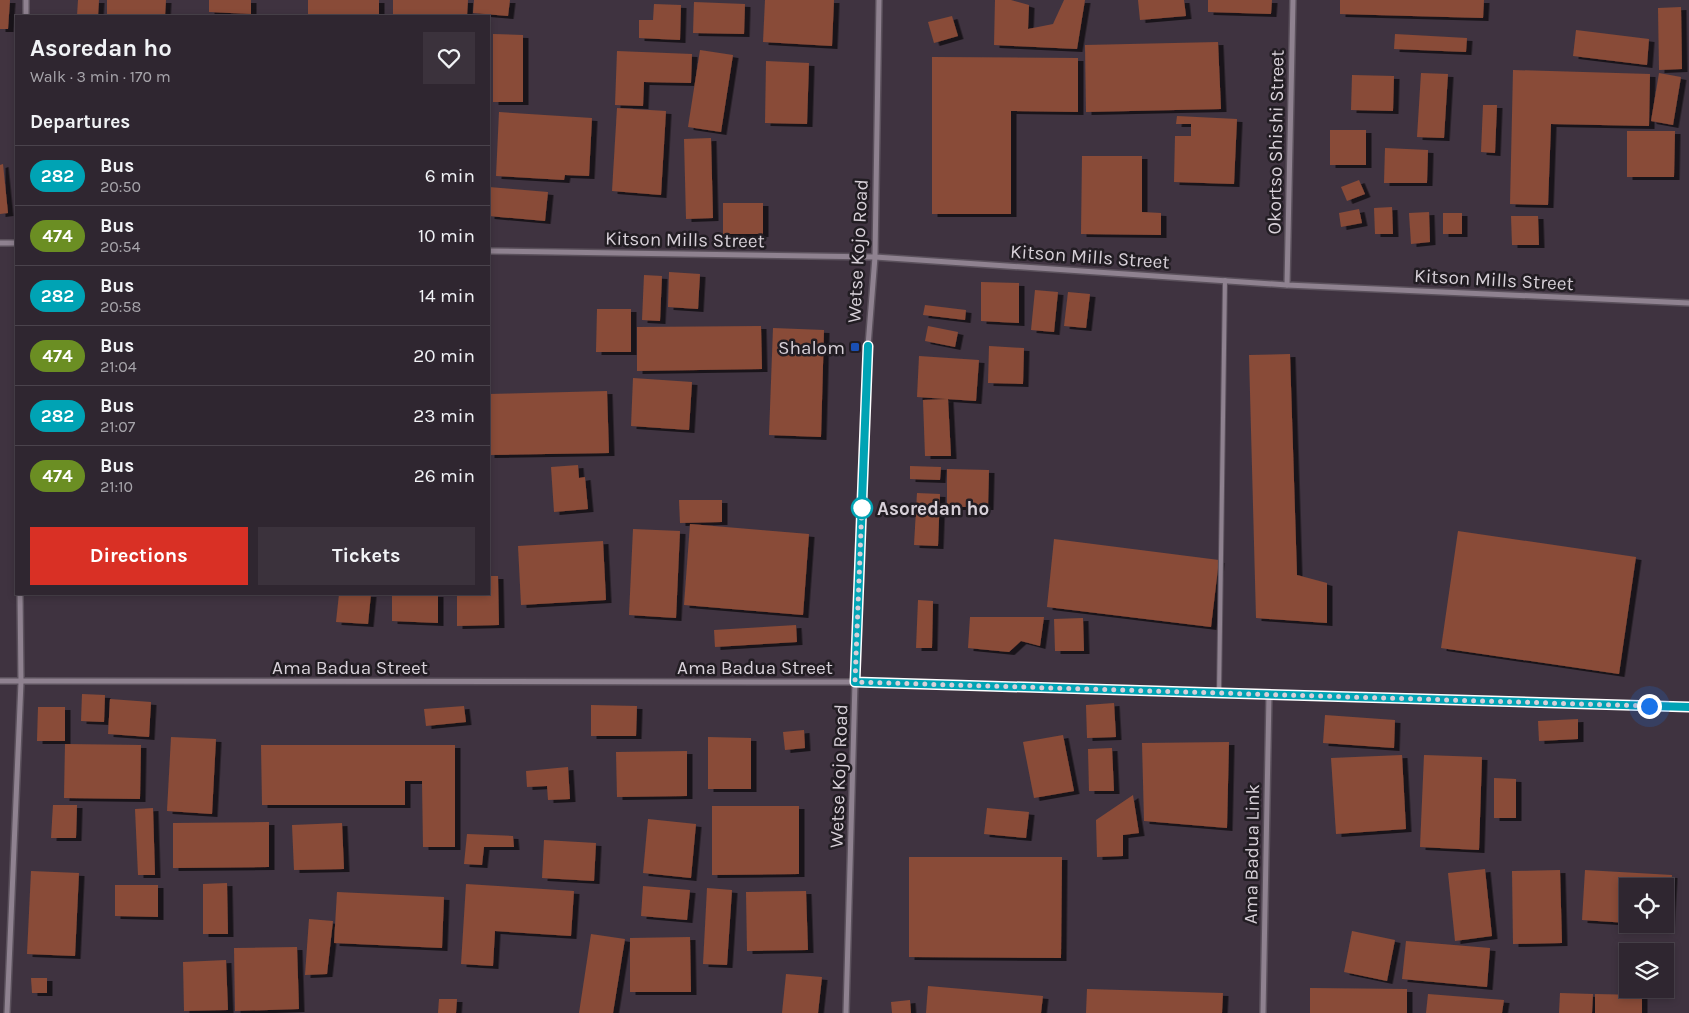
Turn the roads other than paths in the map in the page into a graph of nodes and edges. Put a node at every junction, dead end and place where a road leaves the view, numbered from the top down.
1 (26, 0) edge
2 (879, 0) edge
3 (1293, 0) edge
4 (26, 15) edge
5 (0, 243) edge
6 (15, 243) edge
7 (490, 251) edge
8 (875, 257) junction
9 (1225, 280) junction
10 (1287, 285) junction
11 (1689, 303) edge
12 (20, 595) edge
13 (0, 681) edge
14 (20, 682) junction
15 (855, 682) junction
16 (1219, 694) junction
17 (1269, 695) junction
18 (1689, 707) edge
19 (7, 1013) edge
20 (846, 1013) edge
21 (1263, 1013) edge

1 - 4 street
2 - 8 street, Wetse Kojo Road
3 - 10 street, Okortso Shishi Street
5 - 6 street
7 - 8 street, Kitson Mills Street
8 - 9 street, Kitson Mills Street
8 - 15 street, Wetse Kojo Road
9 - 10 street, Kitson Mills Street
9 - 16 lane
10 - 11 street, Kitson Mills Street
12 - 14 street
13 - 14 street, Ama Badua Street
14 - 15 street, Ama Badua Street
14 - 19 street
15 - 16 street, Ama Badua Street
15 - 20 street, Wetse Kojo Road
16 - 17 street, Ama Badua Street
17 - 18 street, Ama Badua Street
17 - 21 street, Ama Badua Link

